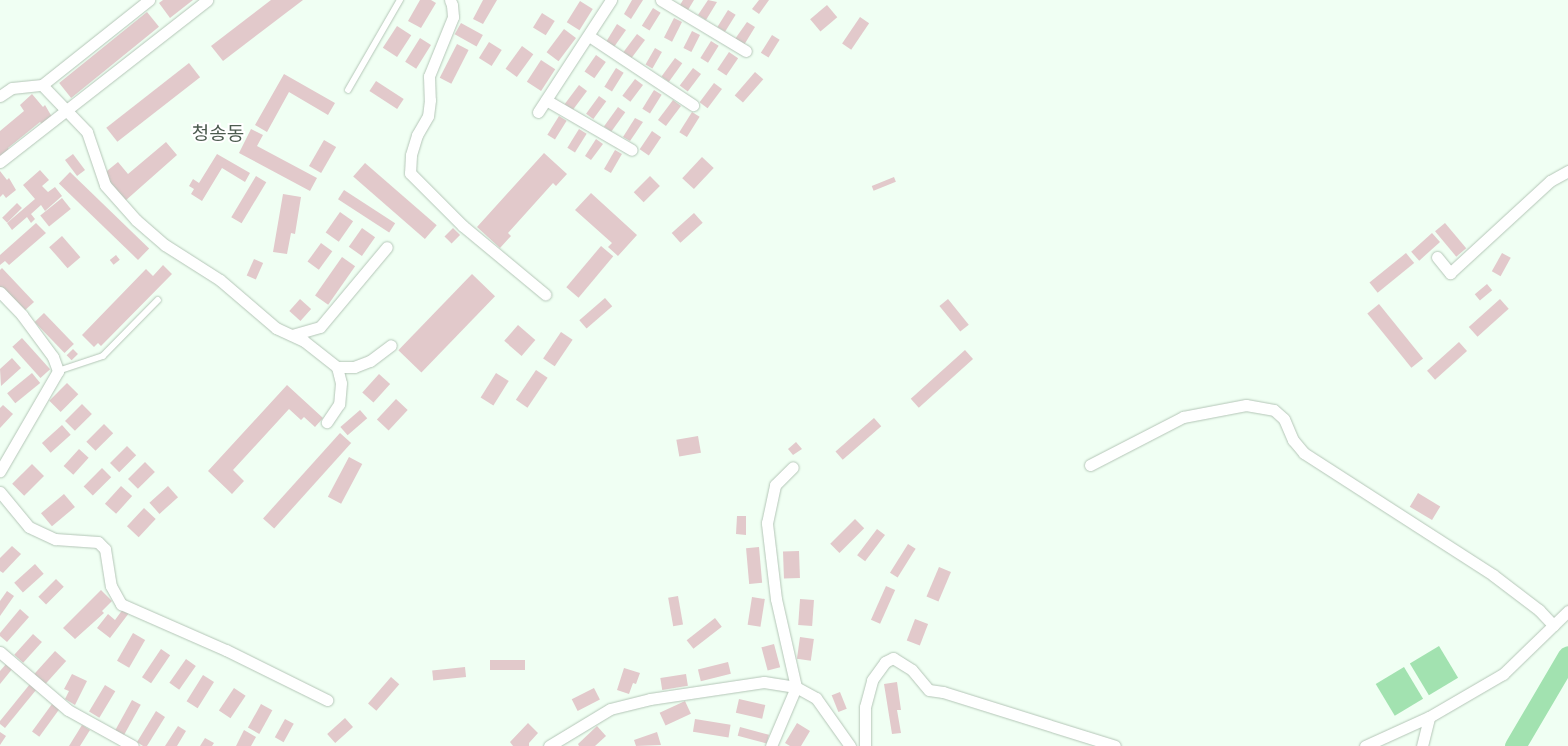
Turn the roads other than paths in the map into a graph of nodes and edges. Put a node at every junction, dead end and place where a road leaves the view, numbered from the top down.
1 (149, 0) edge
2 (207, 0) edge
3 (400, 0) edge
4 (450, 0) edge
5 (610, 0) edge
6 (661, 0) edge
7 (589, 36) junction
8 (746, 51) dead end
9 (42, 85) junction
10 (348, 90) dead end
11 (0, 96) edge
12 (546, 100) junction
13 (694, 105) dead end
14 (66, 111) junction
15 (538, 112) dead end
16 (632, 150) dead end
17 (0, 162) edge
18 (1568, 170) edge
19 (387, 246) dead end
20 (1437, 257) dead end
21 (0, 292) edge
22 (545, 294) dead end
23 (158, 300) dead end
24 (292, 335) junction
25 (391, 345) dead end
26 (337, 368) junction
27 (58, 371) junction
28 (326, 422) dead end
29 (1090, 465) dead end
30 (793, 467) dead end
31 (0, 471) edge
32 (0, 492) edge
33 (1568, 611) edge
34 (1553, 625) junction
35 (0, 652) edge
36 (796, 687) junction
37 (327, 700) dead end
38 (1429, 717) junction
39 (132, 746) edge
40 (549, 746) edge
41 (770, 746) edge
42 (850, 746) edge
43 (865, 746) edge
44 (1115, 746) edge
45 (1365, 746) edge
46 (1422, 746) edge

1 - 9 street
2 - 14 street
3 - 10 lane
4 - 22 street
5 - 7 street
6 - 8 street
7 - 12 street
7 - 13 street
9 - 11 street
9 - 14 street
12 - 15 street
12 - 16 street
14 - 17 street
14 - 24 street
18 - 20 street
19 - 24 street
21 - 27 street
23 - 27 lane
24 - 26 street
25 - 26 street
26 - 28 street
27 - 31 street
29 - 34 street
30 - 36 street
32 - 37 street
33 - 34 street
34 - 38 street
35 - 39 street
36 - 40 street
36 - 41 street
36 - 42 street
38 - 45 street
38 - 46 street
43 - 44 street

